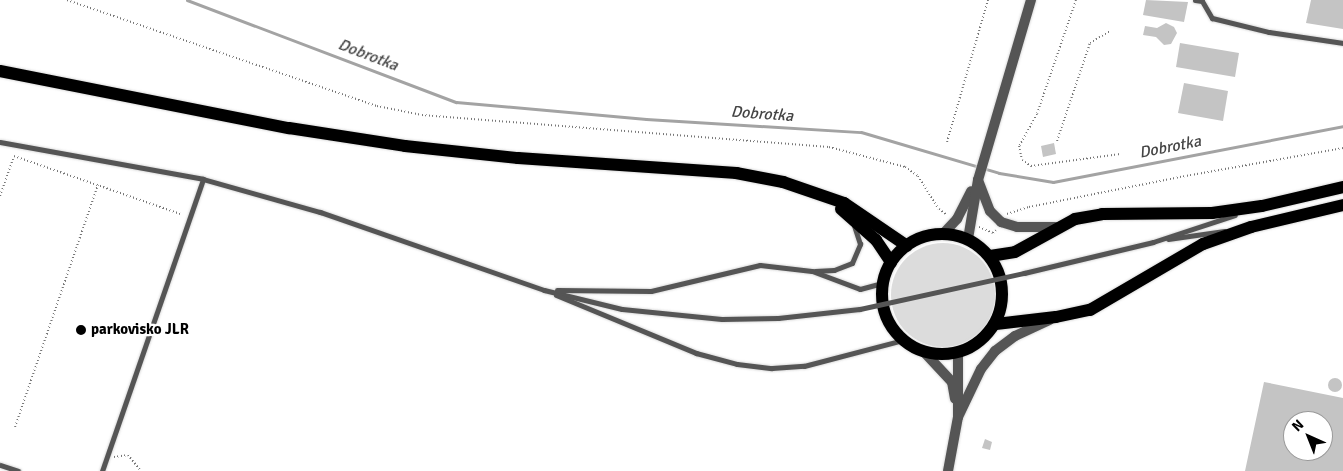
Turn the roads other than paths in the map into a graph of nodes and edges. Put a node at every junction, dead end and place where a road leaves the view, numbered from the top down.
1 (1031, 0) edge
2 (1195, 0) edge
3 (1343, 43) edge
4 (0, 71) edge
5 (0, 142) edge
6 (204, 179) junction
7 (978, 180) junction
8 (1343, 187) edge
9 (828, 198) junction
10 (1343, 204) edge
11 (1262, 206) junction
12 (852, 218) junction
13 (1055, 227) junction
14 (1251, 227) junction
15 (943, 234) junction
16 (968, 239) junction
17 (1153, 242) junction
18 (907, 246) junction
19 (990, 256) junction
20 (891, 262) junction
21 (812, 271) junction
22 (883, 283) junction
23 (544, 290) junction
24 (1056, 317) junction
25 (996, 324) junction
26 (902, 340) junction
27 (924, 353) junction
28 (958, 353) junction
29 (958, 417) junction
30 (0, 465) edge
31 (18, 471) edge
32 (102, 471) edge
33 (948, 471) edge

1 - 7 street
2 - 3 lane
4 - 9 main road
5 - 6 lane
6 - 23 lane
6 - 32 lane
7 - 13 street
7 - 15 street
7 - 16 street
8 - 11 main road
9 - 12 main road
9 - 18 main road
10 - 14 main road
11 - 13 main road
11 - 17 lane
12 - 20 main road
12 - 21 lane
13 - 19 main road
14 - 17 lane
14 - 24 main road
15 - 16 main road
15 - 18 main road
16 - 19 main road
17 - 23 lane, bridge
18 - 20 main road
19 - 25 main road
20 - 22 main road
21 - 22 lane
21 - 23 lane
22 - 26 main road
23 - 26 lane
24 - 25 main road
24 - 29 street
25 - 28 main road
26 - 27 main road
27 - 28 main road
27 - 29 street
28 - 29 street
29 - 33 street
30 - 31 lane

